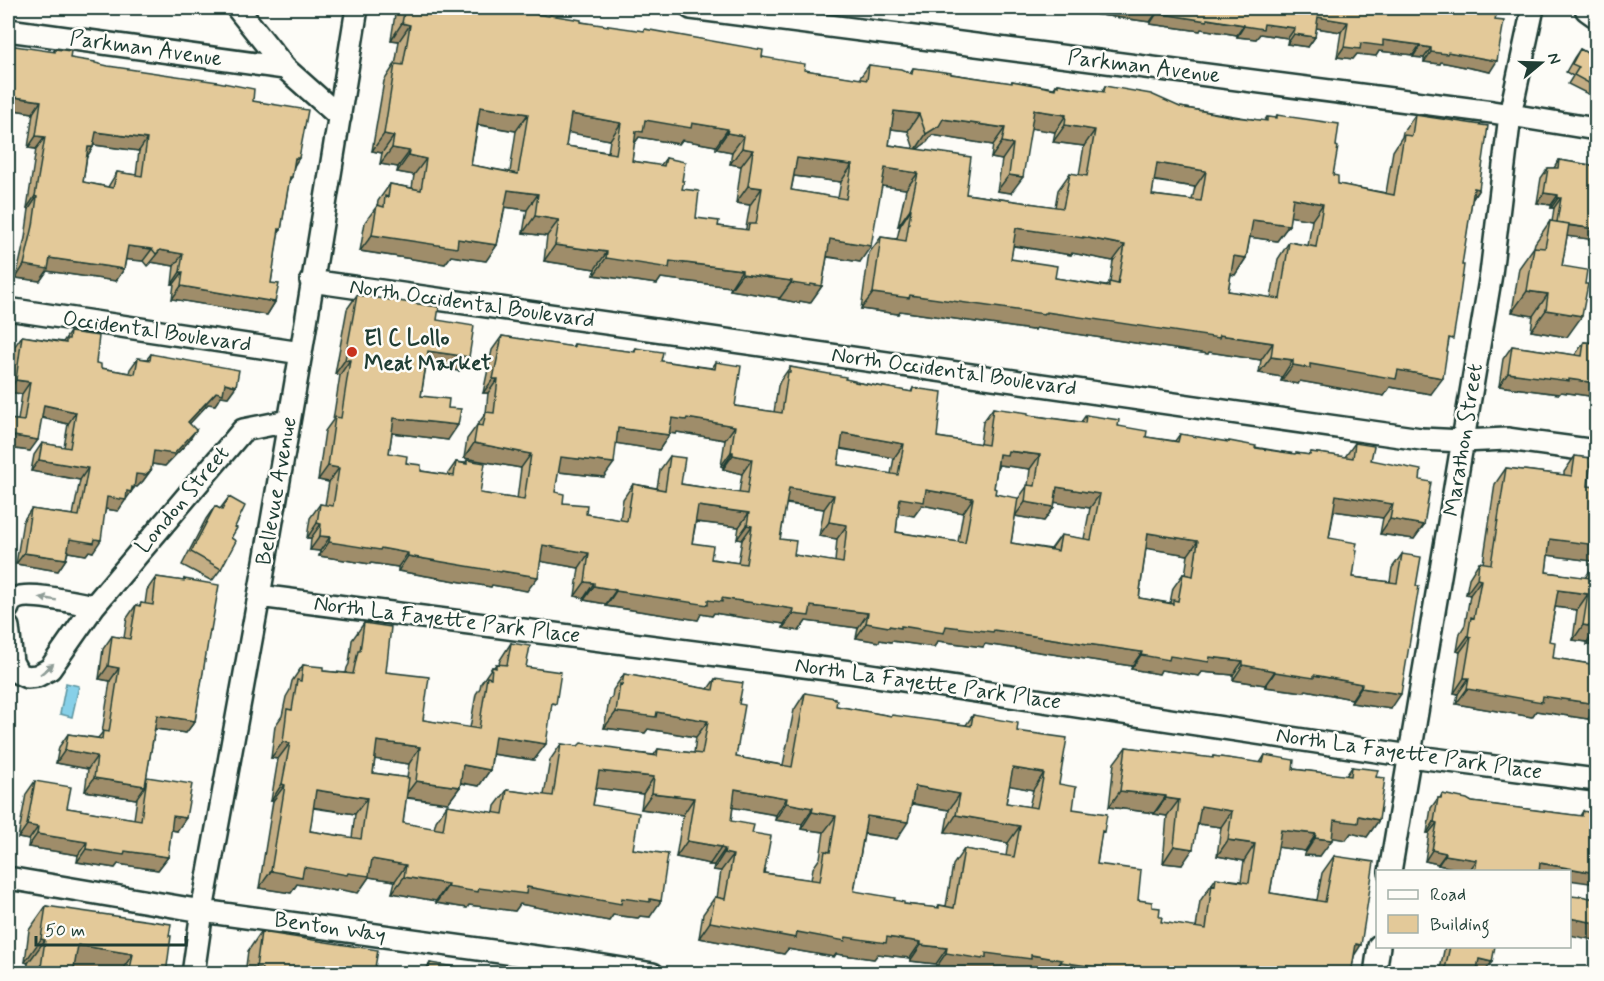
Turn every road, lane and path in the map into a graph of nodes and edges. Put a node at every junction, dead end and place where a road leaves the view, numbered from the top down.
1 (237, 8) edge
2 (357, 8) edge
3 (691, 8) edge
4 (1533, 8) edge
5 (1588, 8) edge
6 (1596, 13) edge
7 (8, 30) edge
8 (285, 68) junction
9 (1510, 115) junction
10 (340, 117) junction
11 (1596, 129) edge
12 (311, 281) junction
13 (14, 310) dead end
14 (301, 353) junction
15 (288, 421) junction
16 (1463, 441) junction
17 (1596, 451) edge
18 (259, 596) junction
19 (93, 606) junction
20 (8, 608) edge
21 (8, 627) edge
22 (1410, 756) junction
23 (1596, 780) edge
24 (1390, 870) edge
25 (8, 878) edge
26 (202, 911) junction
27 (1379, 948) edge
28 (193, 974) edge
29 (653, 974) edge
30 (1375, 974) edge

1 - 8 street
2 - 10 street, Bellevue Avenue
3 - 9 street, Parkman Avenue
4 - 9 street, Marathon Street
5 - 6 main road
7 - 8 street, Parkman Avenue
8 - 10 street
9 - 11 street, Parkman Avenue
9 - 16 street, Marathon Street
10 - 12 street, Bellevue Avenue
12 - 14 street, Bellevue Avenue
12 - 16 street, North Occidental Boulevard
13 - 14 street, Occidental Boulevard
14 - 15 street, Bellevue Avenue
15 - 18 street, Bellevue Avenue
15 - 19 street, London Street
16 - 17 street, North Occidental Boulevard
16 - 22 street, Marathon Street
18 - 22 street, North La Fayette Park Place
18 - 26 street, Bellevue Avenue
19 -> 20 street
21 -> 19 street, London Street
22 - 23 street, North La Fayette Park Place
22 - 24 street, Marathon Street
25 - 26 street, Benton Way
26 - 28 street, Bellevue Avenue
26 - 29 street, Benton Way
27 - 30 street

